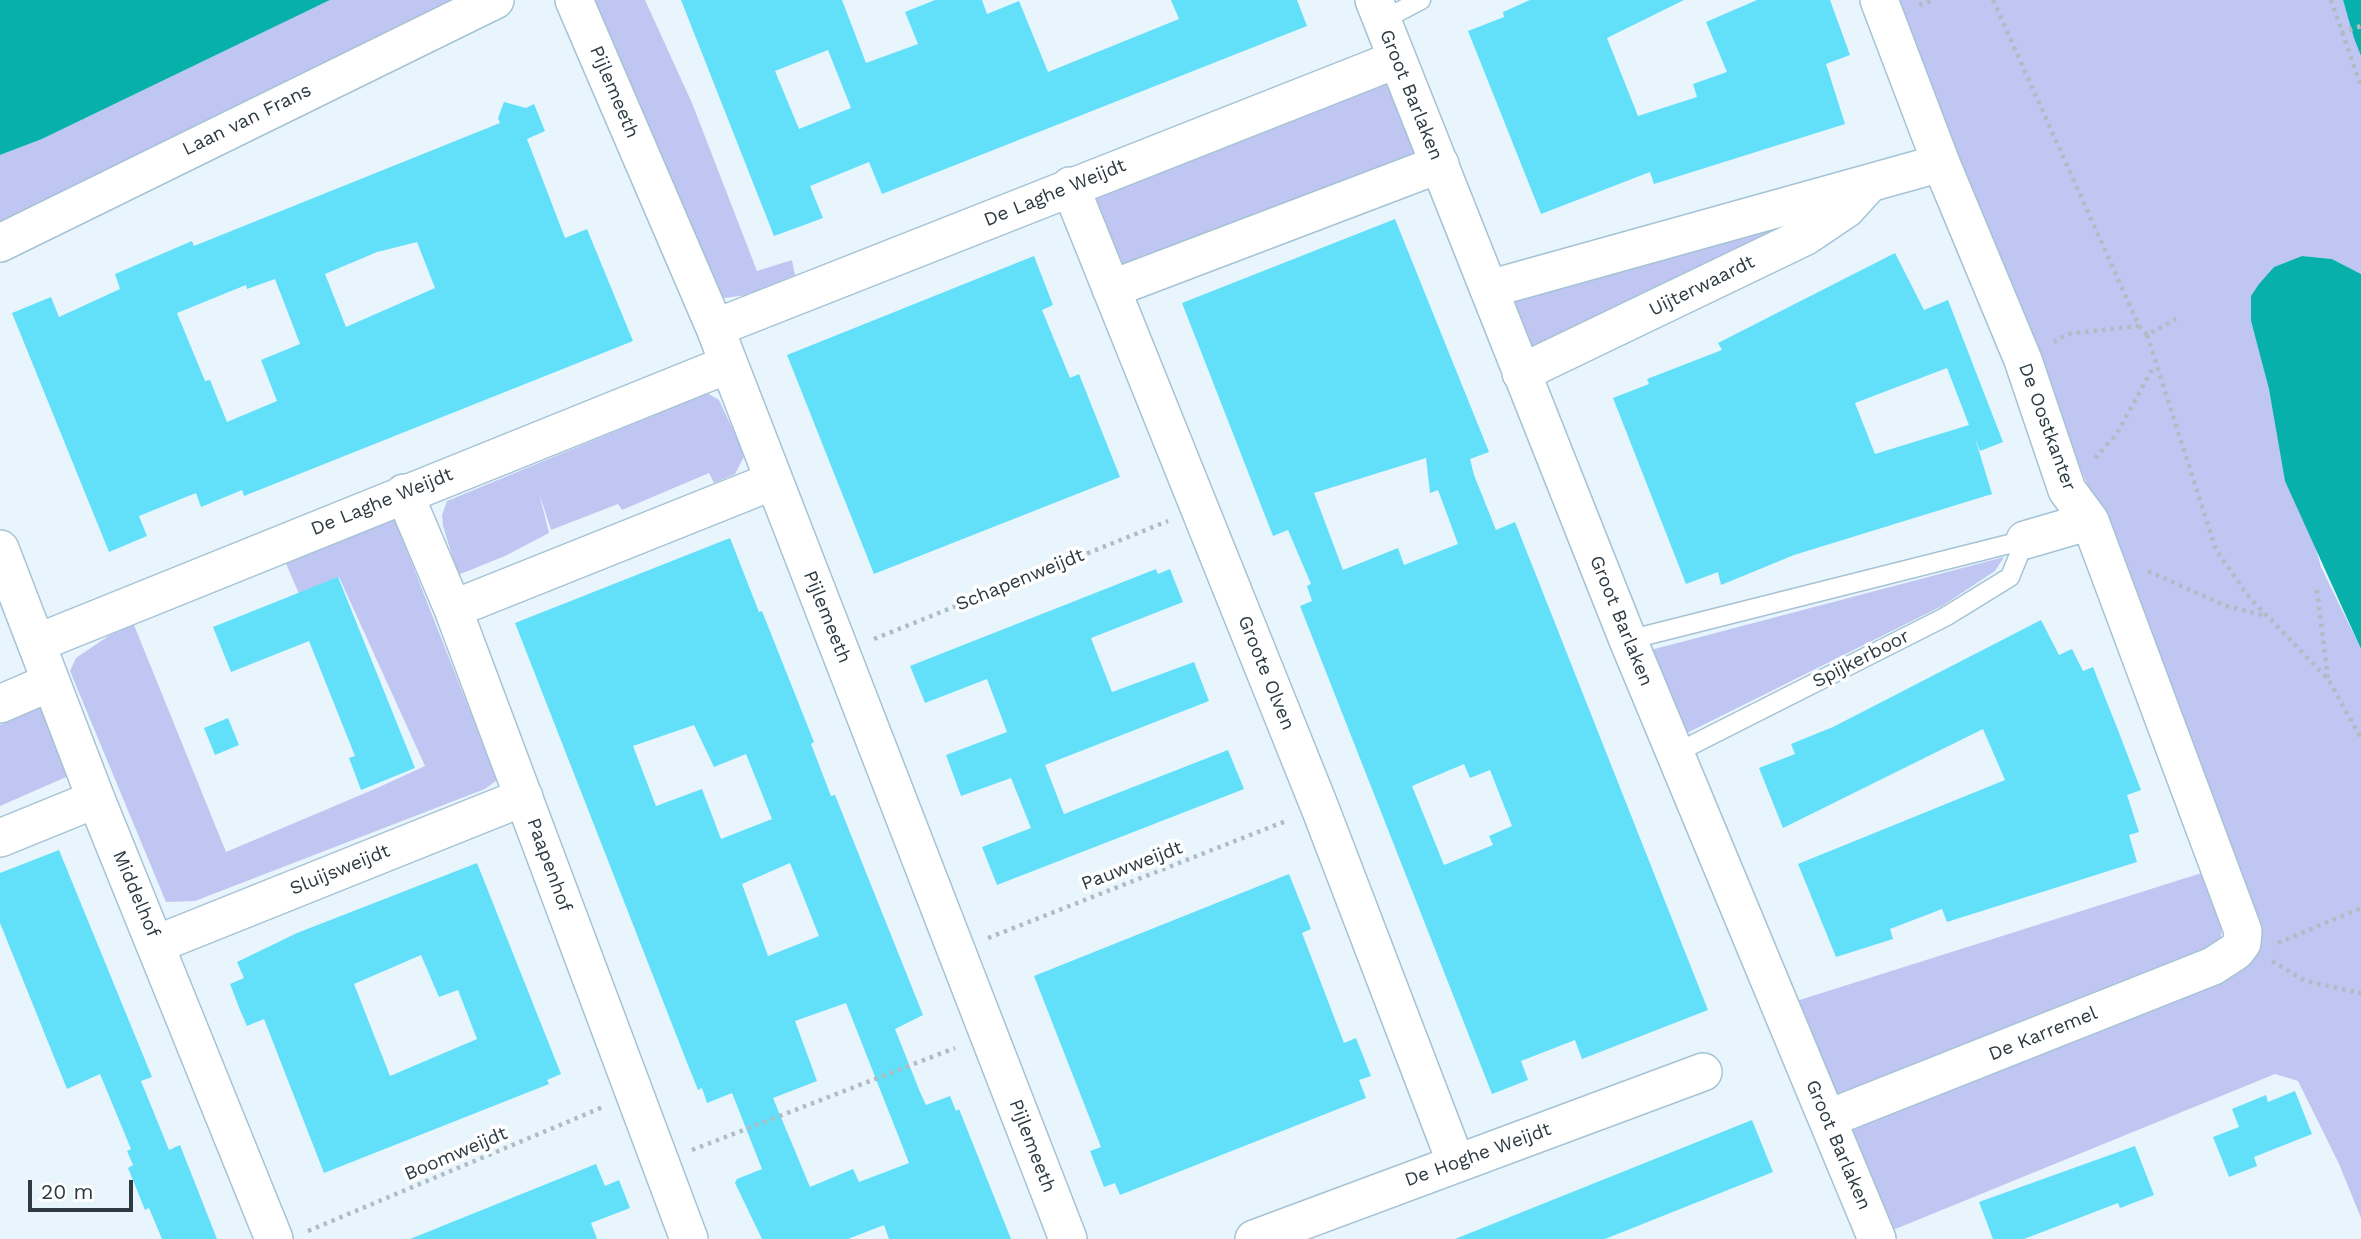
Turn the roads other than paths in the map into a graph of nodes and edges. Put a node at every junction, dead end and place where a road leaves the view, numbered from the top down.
1 (495, 0) edge
2 (574, 0) edge
3 (1421, 0) edge
4 (1880, 0) edge
5 (1378, 10) edge
6 (1395, 60) junction
7 (1941, 163) junction
8 (1440, 164) junction
9 (1871, 181) junction
10 (1070, 186) junction
11 (0, 243) edge
12 (1111, 289) junction
13 (1489, 289) junction
14 (715, 328) junction
15 (729, 364) junction
16 (1521, 373) junction
17 (772, 481) junction
18 (404, 493) junction
19 (2090, 521) junction
20 (2025, 540) junction
21 (0, 549) edge
22 (453, 609) junction
23 (1628, 640) junction
24 (37, 643) junction
25 (51, 682) junction
26 (0, 704) edge
27 (1674, 754) junction
28 (524, 797) junction
29 (96, 799) junction
30 (0, 838) edge
31 (2247, 942) joint
32 (157, 944) junction
33 (1703, 1072) dead end
34 (1827, 1119) junction
35 (1456, 1163) junction
36 (289, 1236) edge
37 (689, 1239) edge
38 (1069, 1239) edge
39 (1254, 1239) edge
40 (1878, 1239) edge

1 - 11 street, Laan van Frans
2 - 14 street, Pijlemeeth
3 - 5 lane
4 - 7 street, De Oostkanter
5 - 6 street, Groot Barlaken
6 - 8 street, Groot Barlaken
6 - 10 street, De Laghe Weijdt
7 - 9 street
7 - 19 street, De Oostkanter
8 - 12 street
8 - 13 street, Groot Barlaken
9 - 13 street
9 - 16 street, Uijterwaardt
10 - 12 street, Groote Olven
10 - 14 street, De Laghe Weijdt
12 - 35 street, Groote Olven
13 - 16 street, Groot Barlaken
14 - 15 street, Pijlemeeth
15 - 17 street, Pijlemeeth
15 - 18 street, De Laghe Weijdt
16 - 23 street, Groot Barlaken
17 - 22 street
17 - 38 street, Pijlemeeth
18 - 22 street, Paapenhof
18 - 24 street, De Laghe Weijdt
19 - 20 street
19 - 31 street, De Oostkanter
20 - 23 lane
20 - 27 lane, Spijkerboor
21 - 24 street, Middelhof
22 - 28 street, Paapenhof
23 - 27 street, Groot Barlaken
24 - 25 street, Middelhof
25 - 26 street
25 - 29 street, Middelhof
27 - 34 street, Groot Barlaken
28 - 32 street, Sluijsweijdt
28 - 37 street, Paapenhof
29 - 30 street
29 - 32 street, Middelhof
31 - 34 street, De Karremel
32 - 36 street, Middelhof
33 - 35 street, De Hoghe Weijdt
34 - 40 street, Groot Barlaken
35 - 39 street, De Hoghe Weijdt

